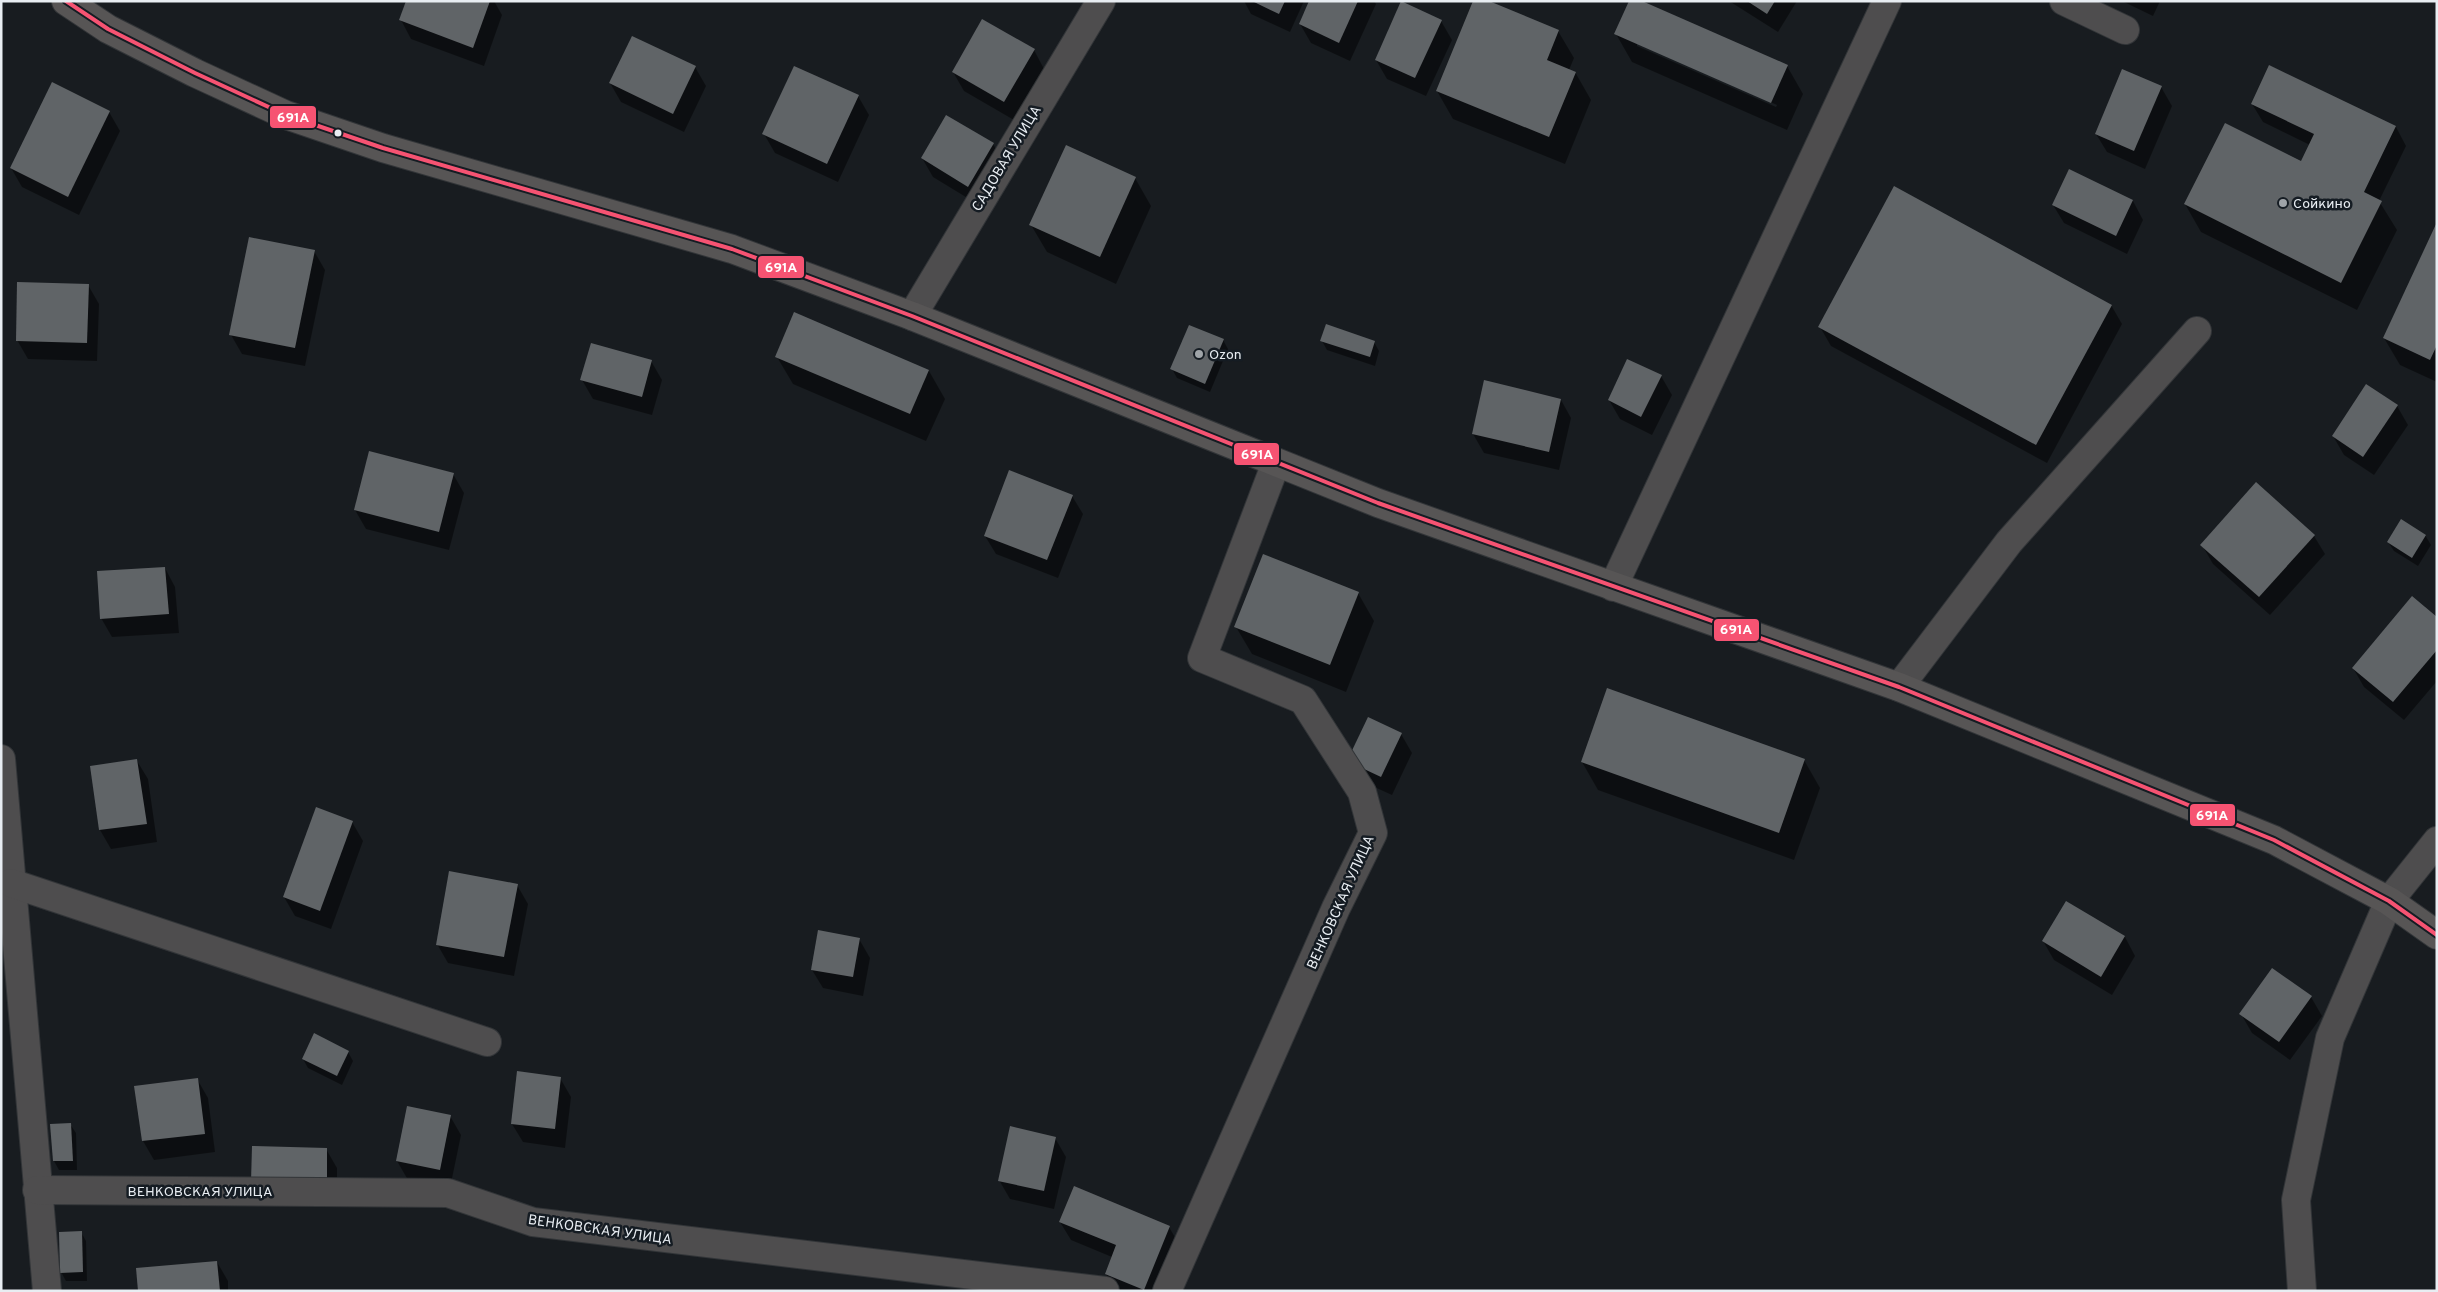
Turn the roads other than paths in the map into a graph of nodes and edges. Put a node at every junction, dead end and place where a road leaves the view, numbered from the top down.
1 (66, 1) edge
2 (1101, 1) edge
3 (1887, 1) edge
4 (2064, 1) edge
5 (2125, 30) dead end
6 (912, 316) junction
7 (2197, 331) dead end
8 (1276, 464) junction
9 (1613, 587) junction
10 (1899, 687) junction
11 (1, 759) edge
12 (2437, 840) edge
13 (11, 883) junction
14 (2388, 901) junction
15 (2437, 935) edge
16 (487, 1042) dead end
17 (37, 1190) junction
18 (47, 1291) edge
19 (1104, 1291) edge
20 (1167, 1291) edge
21 (2302, 1291) edge

1 - 6 main road
2 - 6 street, САДОВАЯ УЛИЦА
3 - 9 street
4 - 5 street
6 - 8 main road
7 - 10 street
8 - 9 main road
8 - 20 street, ВЕНКОВСКАЯ УЛИЦА
9 - 10 main road
10 - 14 main road
11 - 13 street
12 - 14 street
13 - 16 street
13 - 17 street
14 - 15 main road
14 - 21 street
17 - 18 street
17 - 19 street, ВЕНКОВСКАЯ УЛИЦА

